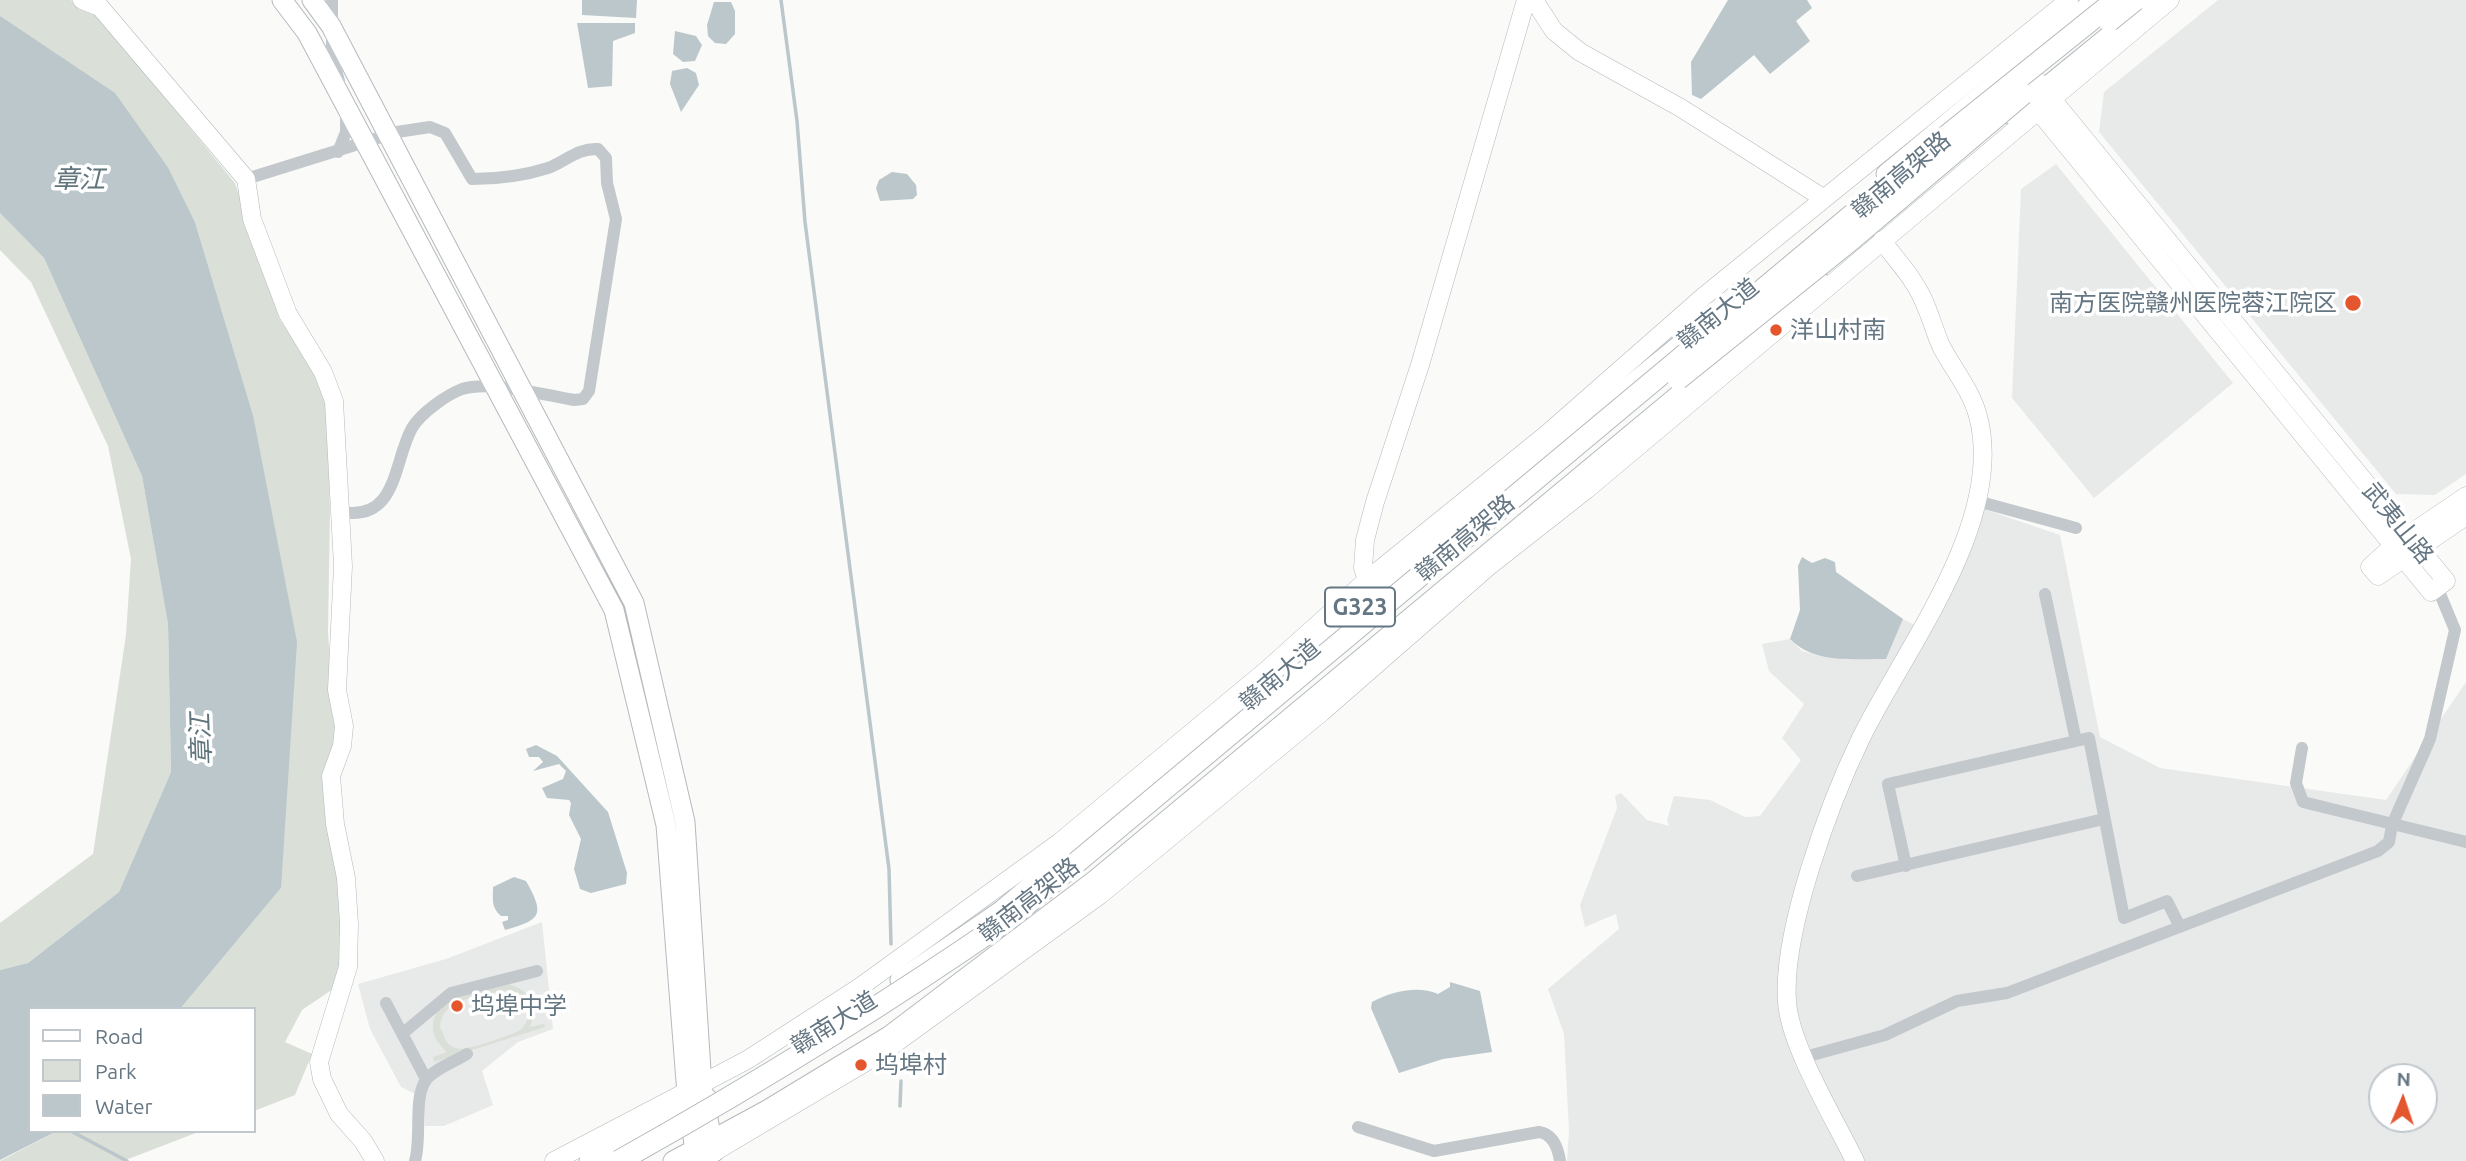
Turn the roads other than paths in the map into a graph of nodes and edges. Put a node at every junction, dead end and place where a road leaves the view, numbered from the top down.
1 (82, 0) edge
2 (282, 0) edge
3 (312, 0) edge
4 (332, 0) edge
5 (1526, 0) edge
6 (1534, 0) edge
7 (2068, 0) edge
8 (2095, 0) edge
9 (2116, 0) edge
10 (2135, 0) edge
11 (2153, 0) edge
12 (2170, 0) edge
13 (331, 26) junction
14 (2013, 66) junction
15 (2041, 100) junction
16 (344, 103) junction
17 (1931, 134) junction
18 (388, 135) junction
19 (366, 144) junction
20 (338, 152) junction
21 (1955, 162) junction
22 (246, 179) junction
23 (1823, 198) junction
24 (1855, 202) junction
25 (1880, 234) junction
26 (496, 388) junction
27 (523, 393) junction
28 (1524, 473) junction
29 (2466, 496) edge
30 (1977, 501) junction
31 (1549, 502) junction
32 (341, 512) junction
33 (2466, 516) edge
34 (2076, 527) dead end
35 (1435, 544) junction
36 (2406, 547) junction
37 (1463, 574) junction
38 (1367, 580) junction
39 (2438, 589) joint
40 (2045, 594) dead end
41 (2076, 741) junction
42 (2302, 748) dead end
43 (2104, 819) junction
44 (2392, 825) junction
45 (2466, 842) edge
46 (1906, 866) junction
47 (1857, 876) dead end
48 (2180, 927) junction
49 (537, 971) dead end
50 (386, 1003) dead end
51 (402, 1034) junction
52 (467, 1054) dead end
53 (1805, 1057) junction
54 (748, 1076) junction
55 (426, 1079) junction
56 (696, 1098) junction
57 (766, 1110) junction
58 (1357, 1127) dead end
59 (632, 1137) junction
60 (703, 1152) edge
61 (374, 1161) edge
62 (415, 1161) edge
63 (554, 1161) edge
64 (589, 1161) edge
65 (619, 1161) edge
66 (646, 1161) edge
67 (673, 1161) edge
68 (1560, 1161) edge
69 (1855, 1161) edge

1 - 22 street
2 - 16 main road
3 - 13 main road
4 - 13 street
5 - 38 street
6 - 23 street
7 - 23 street
8 - 14 main road, 赣南大道 / G323
9 - 65 highway, 赣南高架路, bridge
10 - 66 highway, 赣南高架路, bridge
11 - 15 main road, 赣南大道 / G323
12 - 15 street
13 - 16 street
13 - 18 main road
14 - 15 street, 武夷山路
14 - 17 main road, 赣南大道 / G323
15 - 21 main road, 赣南大道 / G323
15 - 25 street
15 - 36 street, 武夷山路
16 - 19 main road
16 - 20 street
17 - 21 main road
17 - 24 main road, 赣南大道 / G323
18 - 19 street
18 - 27 main road
18 - 27 street
19 - 20 street
19 - 26 main road
20 - 22 street
21 - 25 main road, 赣南大道 / G323
22 - 32 street
23 - 38 street
24 - 25 main road
24 - 28 main road, 赣南大道 / G323
25 - 30 street
25 - 31 main road, 赣南大道 / G323
25 - 60 street
26 - 27 street
26 - 32 street
26 - 56 main road
27 - 56 main road
28 - 31 main road
28 - 35 main road, 赣南大道 / G323
29 - 36 street
30 - 34 street
30 - 53 street
31 - 37 main road, 赣南大道 / G323
32 - 61 street
33 - 36 street
35 - 37 main road
35 - 54 main road, 赣南大道 / G323
36 - 39 street, 武夷山路
37 - 57 main road, 赣南大道 / G323
38 - 56 street
39 - 44 street
40 - 41 street
41 - 43 street
41 - 46 street
42 - 44 street
43 - 46 street
43 - 48 street
44 - 45 street
44 - 48 street
46 - 47 street
48 - 53 street
49 - 51 street
50 - 51 street
51 - 55 street
52 - 55 street
53 - 69 street
54 - 56 main road, 赣南大道 / G323
54 - 57 main road
55 - 62 street
56 - 59 main road, 赣南大道 / G323
56 - 60 main road
56 - 63 street
57 - 60 main road, 赣南大道 / G323
58 - 68 street
59 - 64 main road, 赣南大道 / G323
59 - 66 main road
60 - 67 main road, 赣南大道 / G323

